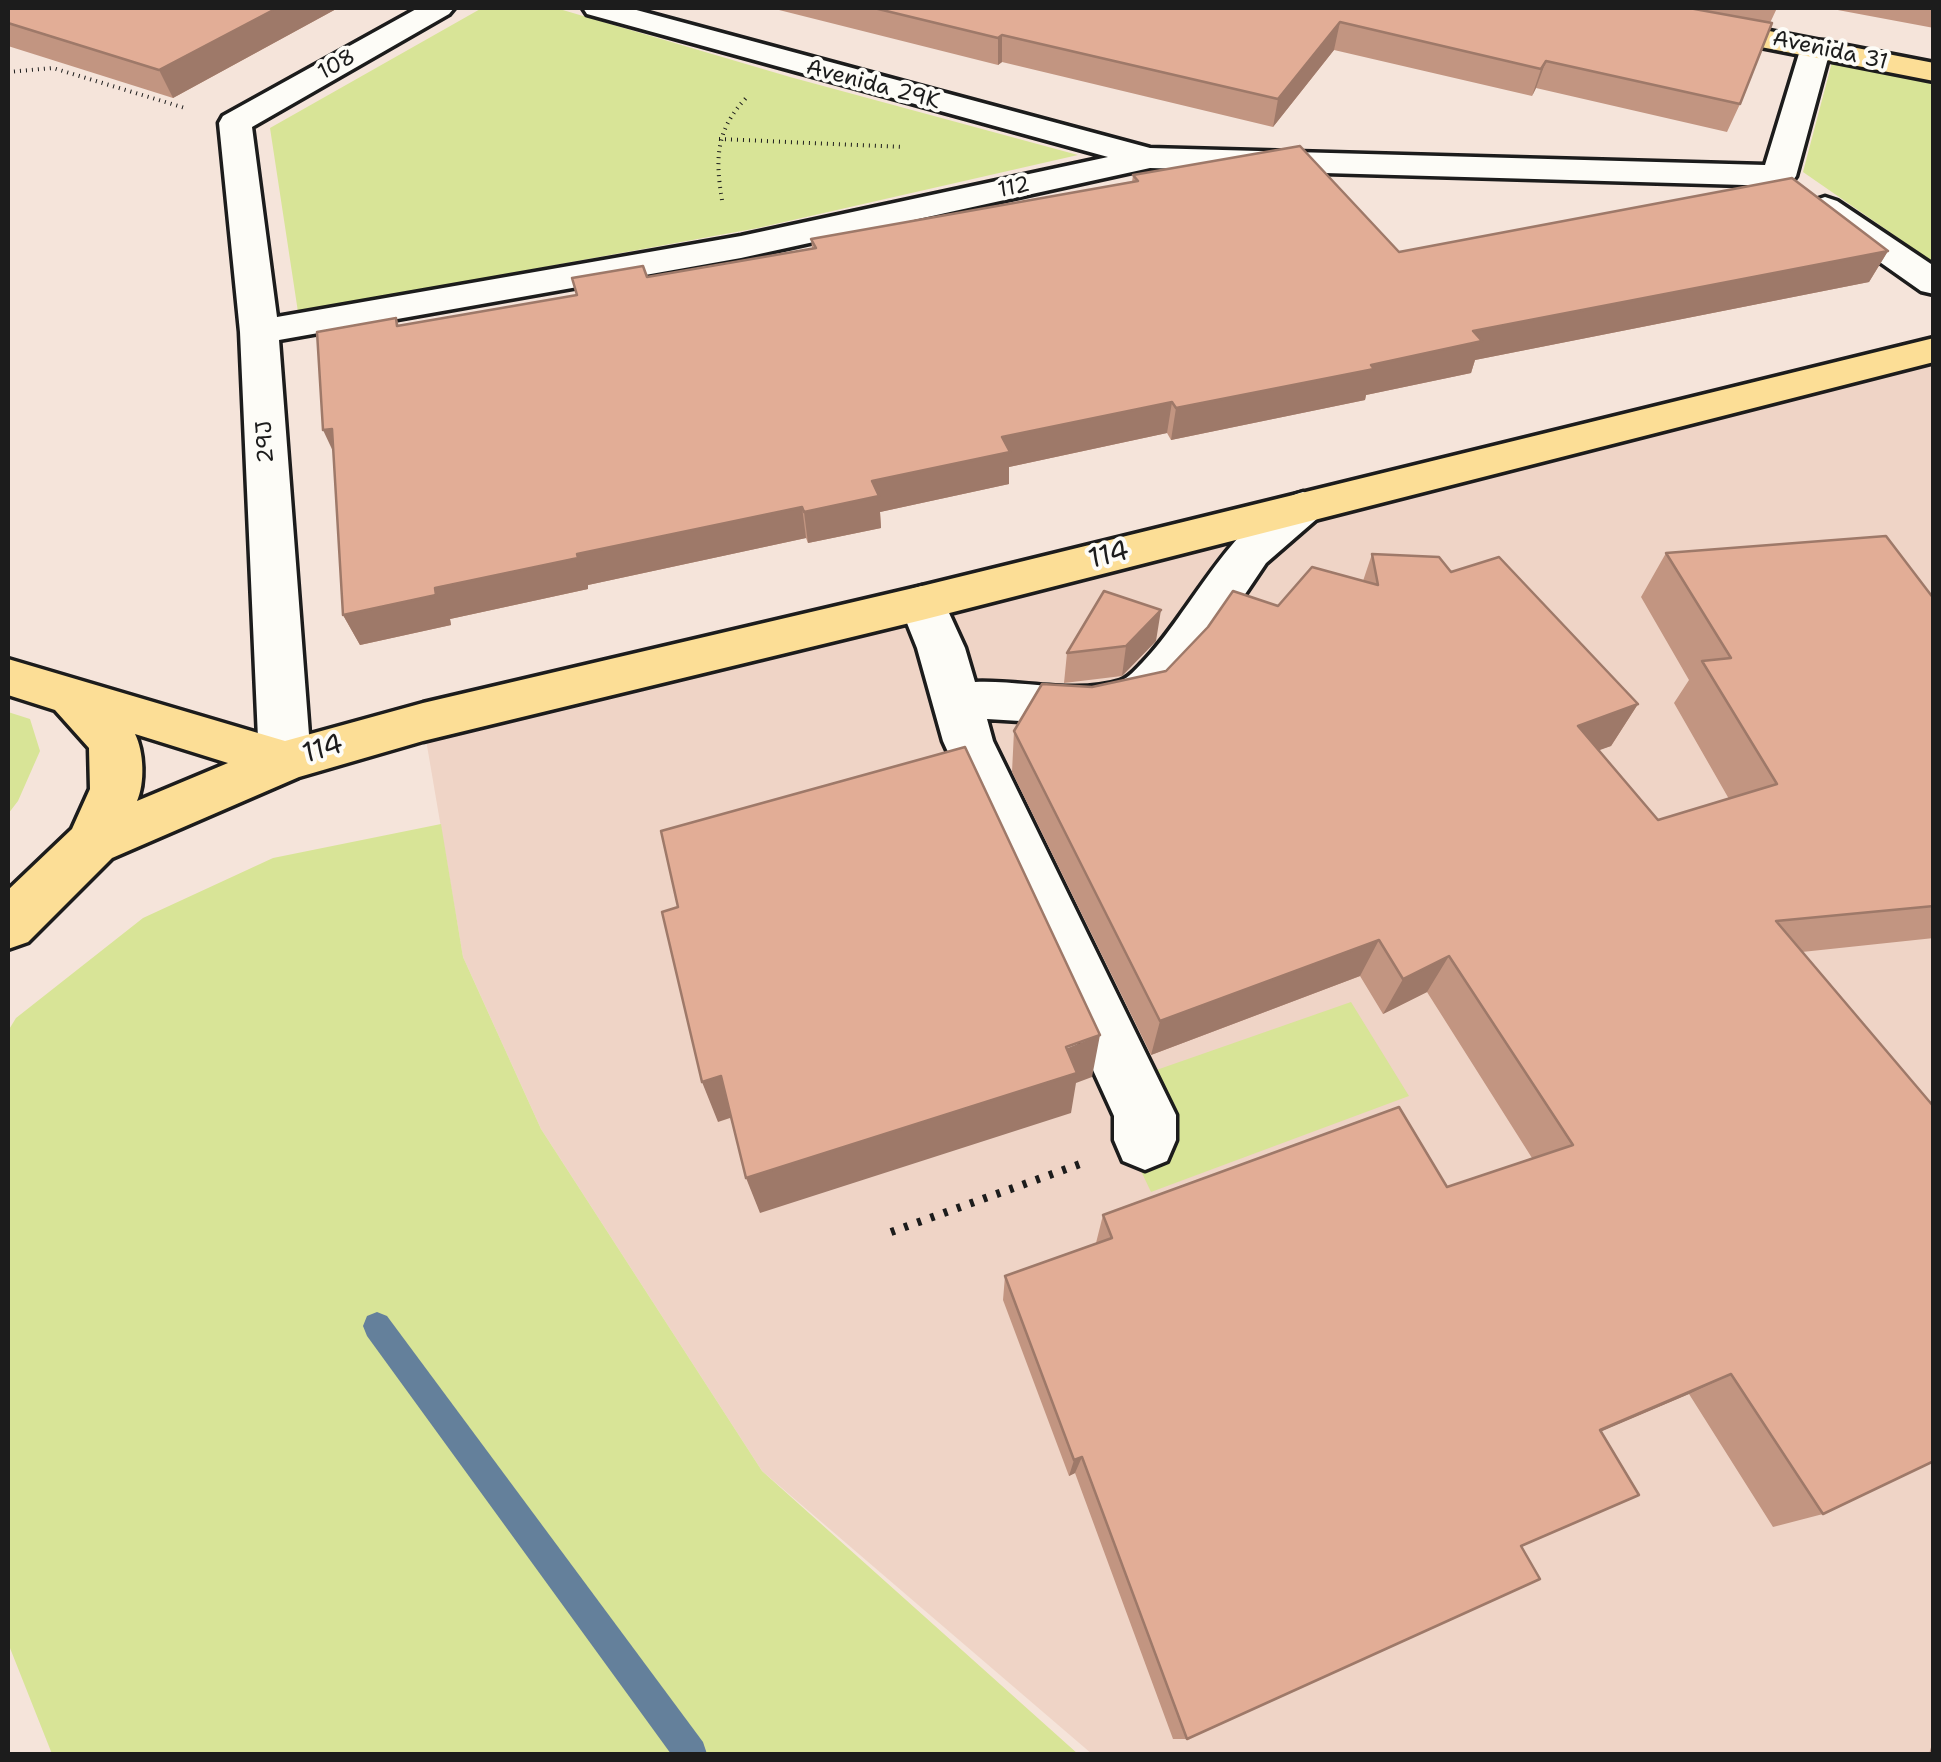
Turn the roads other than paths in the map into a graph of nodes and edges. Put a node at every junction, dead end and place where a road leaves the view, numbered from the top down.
1 (438, 8) edge
2 (597, 8) edge
3 (1608, 8) edge
4 (1714, 8) edge
5 (1816, 47) junction
6 (1931, 67) edge
7 (235, 123) joint
8 (1150, 158) junction
9 (1779, 176) junction
10 (1934, 283) edge
11 (260, 332) junction
12 (1934, 350) edge
13 (1304, 507) junction
14 (922, 603) junction
15 (8, 677) edge
16 (72, 696) junction
17 (958, 701) junction
18 (284, 761) junction
19 (93, 843) junction
20 (8, 925) edge
21 (1145, 1140) road end

1 - 7 street, 108
2 - 8 street, Avenida 29K
3 - 5 main road, Avenida 31
4 - 6 main road, Avenida 31
5 - 6 main road, Avenida 31
5 - 9 street
7 - 11 street, 29J
8 - 9 street, 112
8 - 11 street, 112
9 - 10 street
11 - 18 street, 29J
12 - 13 main road, 114
13 - 14 main road, 114
13 - 17 street
14 - 17 street
14 - 18 main road, 114
15 - 16 main road
16 - 18 main road
16 - 19 main road
17 - 21 street
18 - 19 main road, 114
19 - 20 main road

